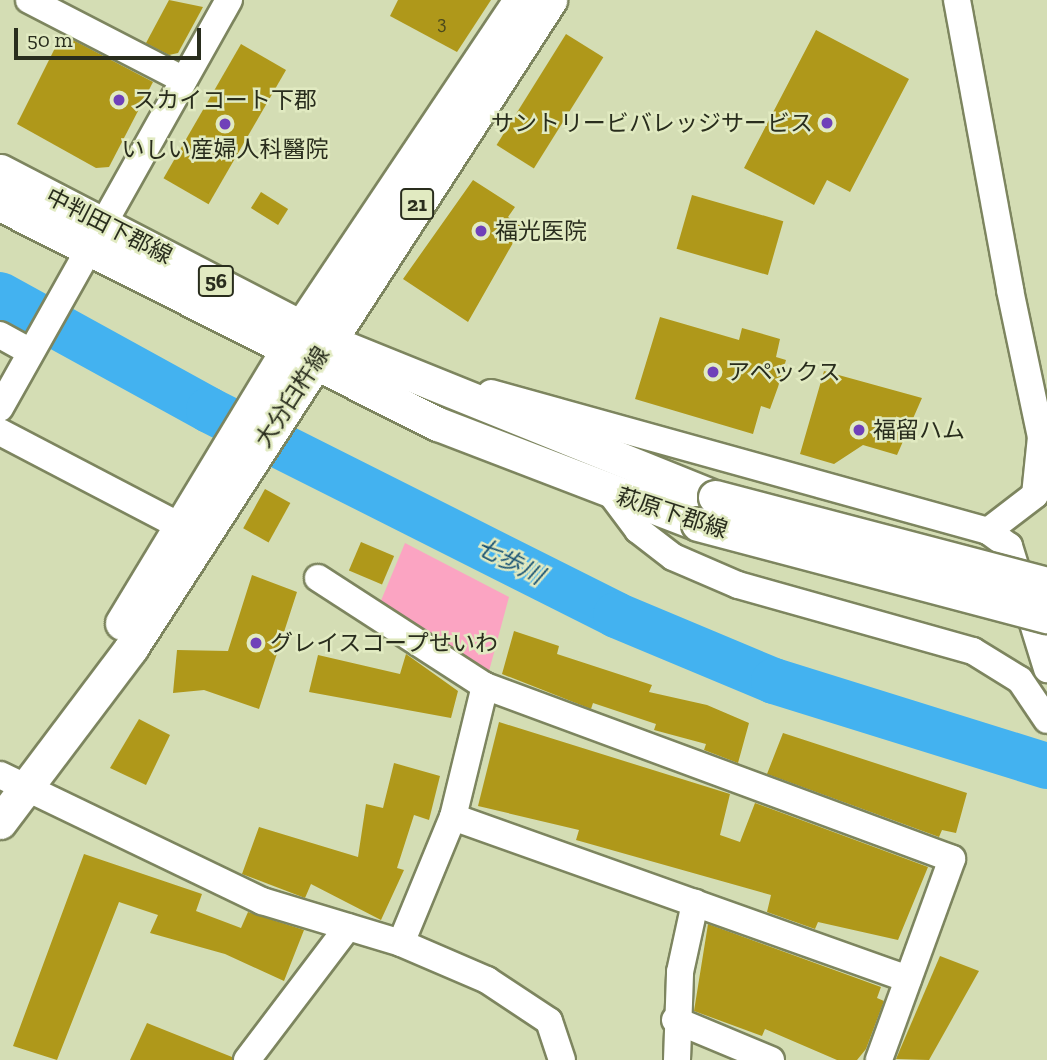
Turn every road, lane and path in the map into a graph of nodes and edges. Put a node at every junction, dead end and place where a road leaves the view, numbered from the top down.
1 (29, 0) edge
2 (229, 0) edge
3 (520, 0) edge
4 (550, 0) edge
5 (957, 0) edge
6 (184, 80) junction
7 (0, 171) edge
8 (0, 204) edge
9 (96, 236) junction
10 (0, 335) edge
11 (307, 346) junction
12 (32, 349) junction
13 (452, 393) junction
14 (0, 408) edge
15 (0, 432) edge
16 (1044, 436) edge
17 (240, 455) junction
18 (611, 494) junction
19 (707, 510) junction
20 (180, 526) junction
21 (988, 531) junction
22 (318, 578) dead end
23 (1047, 584) edge
24 (1047, 616) edge
25 (1047, 669) edge
26 (485, 686) junction
27 (1047, 720) edge
28 (13, 781) edge
29 (453, 817) junction
30 (0, 822) edge
31 (695, 903) junction
32 (348, 927) junction
33 (401, 943) junction
34 (908, 979) junction
35 (675, 1020) junction
36 (247, 1060) edge
37 (562, 1060) edge
38 (677, 1060) edge
39 (771, 1060) edge
40 (879, 1060) edge

1 - 6 street
2 - 6 street
3 - 11 main road, 大分臼杵線 / 21
4 - 11 main road, 大分臼杵線 / 21
5 - 16 street
6 - 9 street
7 - 9 main road, 中判田下郡線 / 56
8 - 9 main road, 中判田下郡線 / 56
9 - 11 main road, 中判田下郡線 / 56
9 - 12 street
10 - 12 street
11 - 13 main road, 萩原下郡線
11 - 17 main road, 大分臼杵線 / 21
11 - 18 main road, 萩原下郡線
12 - 14 street
13 - 19 main road, 萩原下郡線
13 - 21 street
15 - 20 street
16 - 21 street
17 - 20 main road, 大分臼杵線 / 21
17 - 28 main road, 大分臼杵線 / 21
18 - 19 main road, 萩原下郡線
18 - 27 street
19 - 23 main road, 萩原下郡線, bridge
19 - 24 main road, 萩原下郡線, bridge
20 - 28 main road, 大分臼杵線 / 21
21 - 25 street
22 - 26 street
26 - 29 street
26 - 34 street
28 - 30 main road, 大分臼杵線 / 21
28 - 32 street
29 - 31 street
29 - 33 street
31 - 34 street
31 - 35 street
32 - 33 street
32 - 36 street
33 - 37 street
34 - 40 street
35 - 38 street
35 - 39 street

